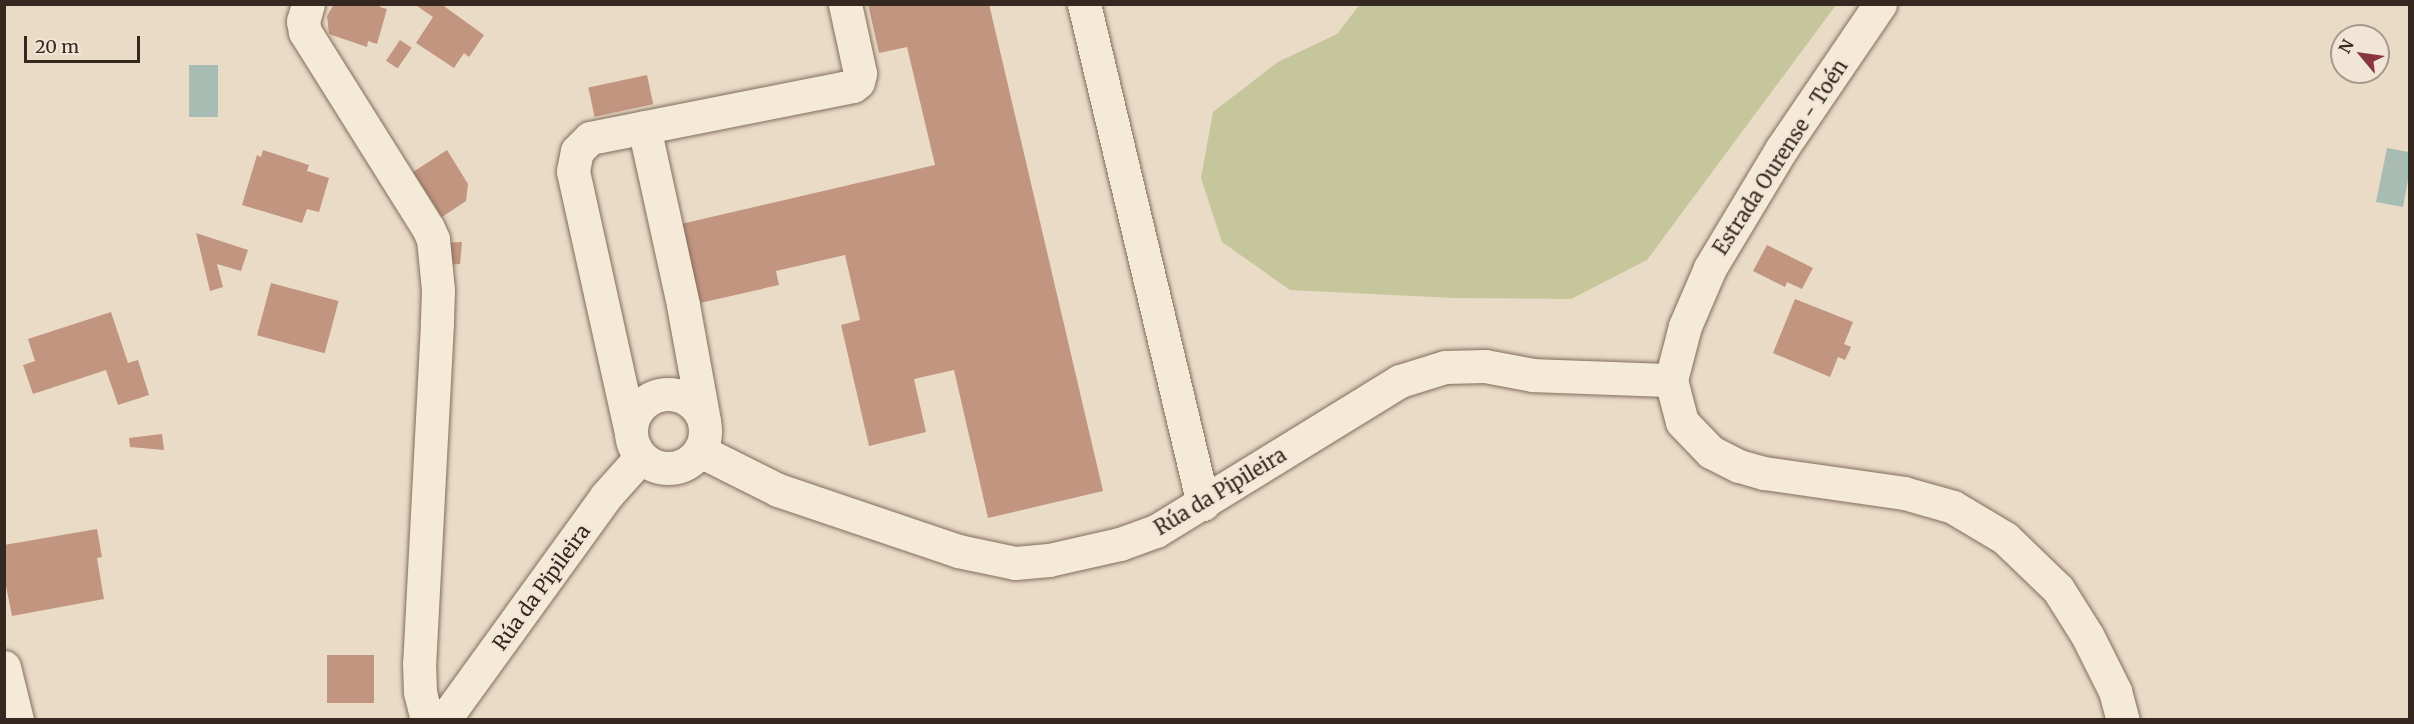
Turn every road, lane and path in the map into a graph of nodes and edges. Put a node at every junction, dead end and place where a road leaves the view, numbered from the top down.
1 (308, 4) edge
2 (845, 4) edge
3 (1084, 4) edge
4 (1880, 4) edge
5 (644, 127) junction
6 (1671, 380) junction
7 (702, 436) junction
8 (636, 445) junction
9 (1203, 504) junction
10 (4, 667) edge
11 (17, 720) edge
12 (427, 720) edge
13 (444, 720) edge
14 (2123, 720) edge

1 - 12 street
2 - 5 street
3 - 9 street
4 - 6 street, Estrada Ourense - Toén
5 - 7 street
5 - 8 street
6 - 9 street, Rúa da Pipileira
6 - 14 street, Estrada Ourense - Toén
7 - 8 street
7 - 8 street, Rúa da Pipileira
7 - 9 street, Rúa da Pipileira
8 - 13 street, Rúa da Pipileira
10 - 11 street

